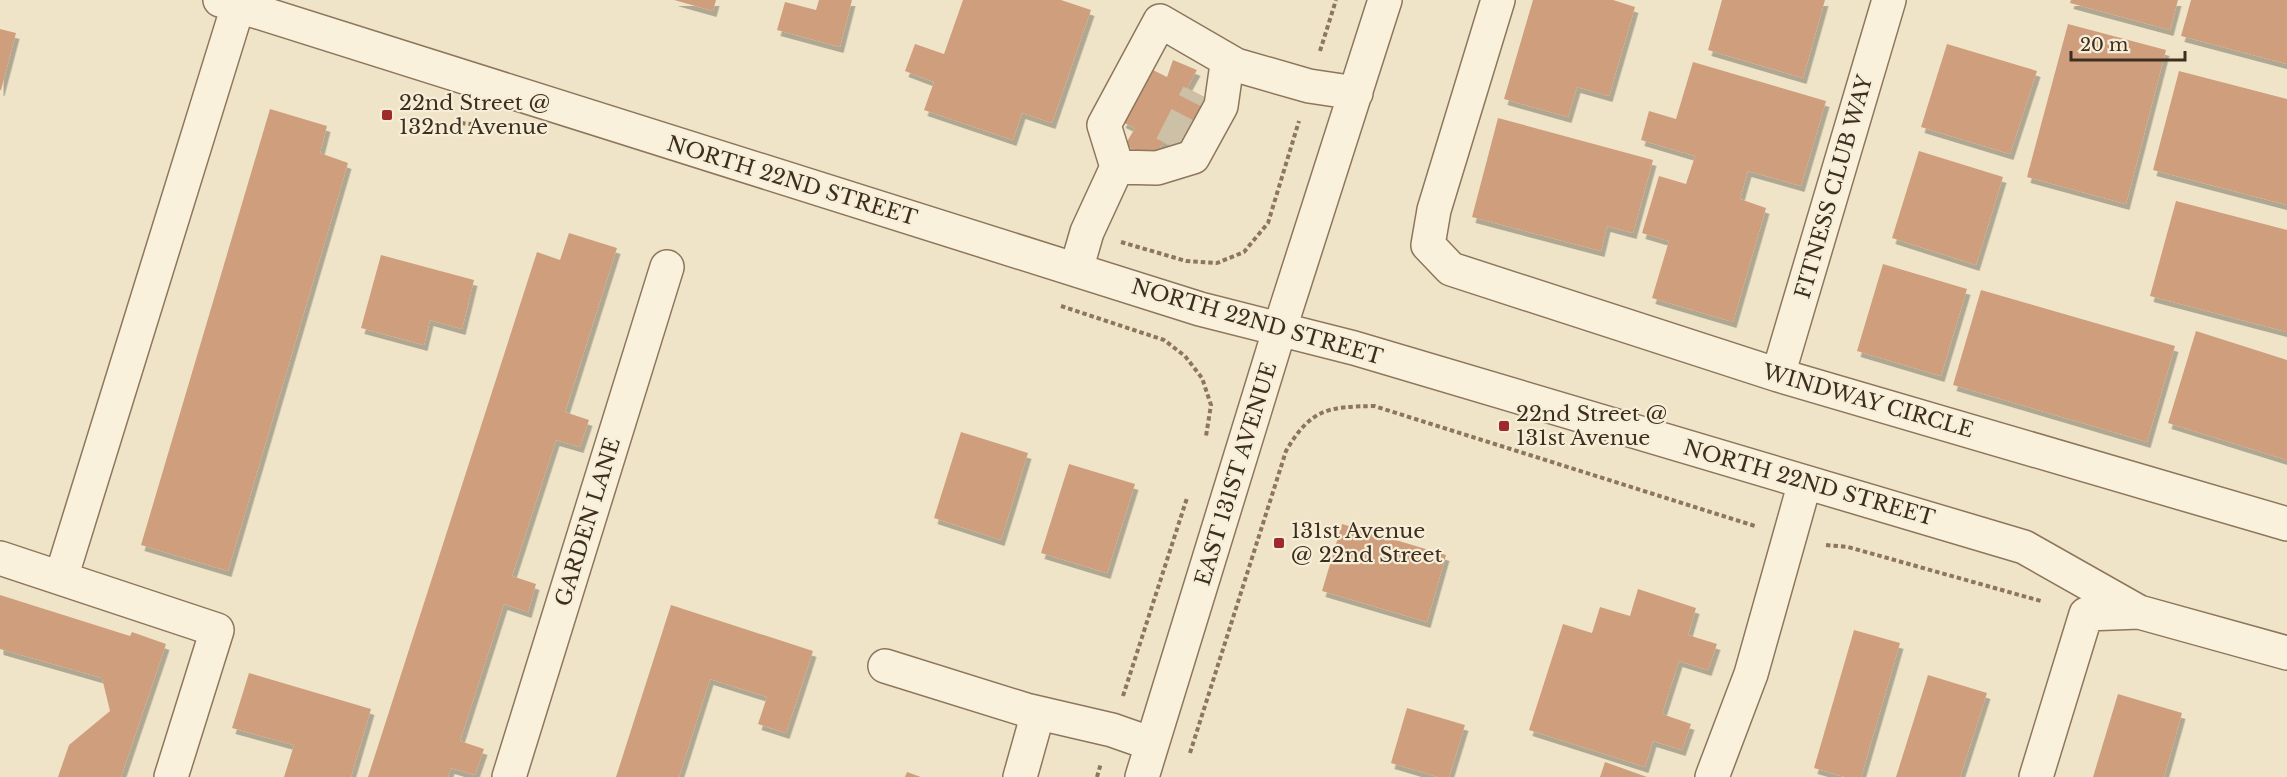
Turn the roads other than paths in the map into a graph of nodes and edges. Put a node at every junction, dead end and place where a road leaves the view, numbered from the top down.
1 (1385, 0) edge
2 (1498, 0) edge
3 (1889, 0) edge
4 (229, 3) edge
5 (1231, 68) junction
6 (1356, 93) junction
7 (1197, 94) tunnel mouth
8 (1117, 167) junction
9 (667, 267) dead end
10 (1076, 270) junction
11 (1280, 328) junction
12 (1778, 375) junction
13 (1805, 482) junction
14 (2287, 524) edge
15 (0, 558) edge
16 (61, 578) junction
17 (2139, 612) junction
18 (2287, 653) edge
19 (885, 666) dead end
20 (1038, 713) junction
21 (1152, 744) junction
22 (171, 777) edge
23 (509, 777) edge
24 (1020, 777) edge
25 (1142, 777) edge
26 (1712, 777) edge
27 (2036, 777) edge

1 - 6 street, EAST 131ST AVENUE
2 - 12 street, WINDWAY CIRCLE
3 - 12 street, FITNESS CLUB WAY
4 - 10 street, NORTH 22ND STREET
4 - 16 street
5 - 6 street
5 - 7 street
5 - 8 street
5 - 8 street
6 - 11 street, EAST 131ST AVENUE
8 - 10 street
9 - 23 street, GARDEN LANE
10 - 11 street, NORTH 22ND STREET
11 - 13 street, NORTH 22ND STREET
11 - 21 street, EAST 131ST AVENUE
12 - 14 street, WINDWAY CIRCLE
13 - 17 street, NORTH 22ND STREET
13 - 26 street
15 - 16 street
16 - 22 street
17 - 18 street, NORTH 22ND STREET
17 - 27 street
19 - 20 street
20 - 21 street
20 - 24 street
21 - 25 street, EAST 131ST AVENUE

